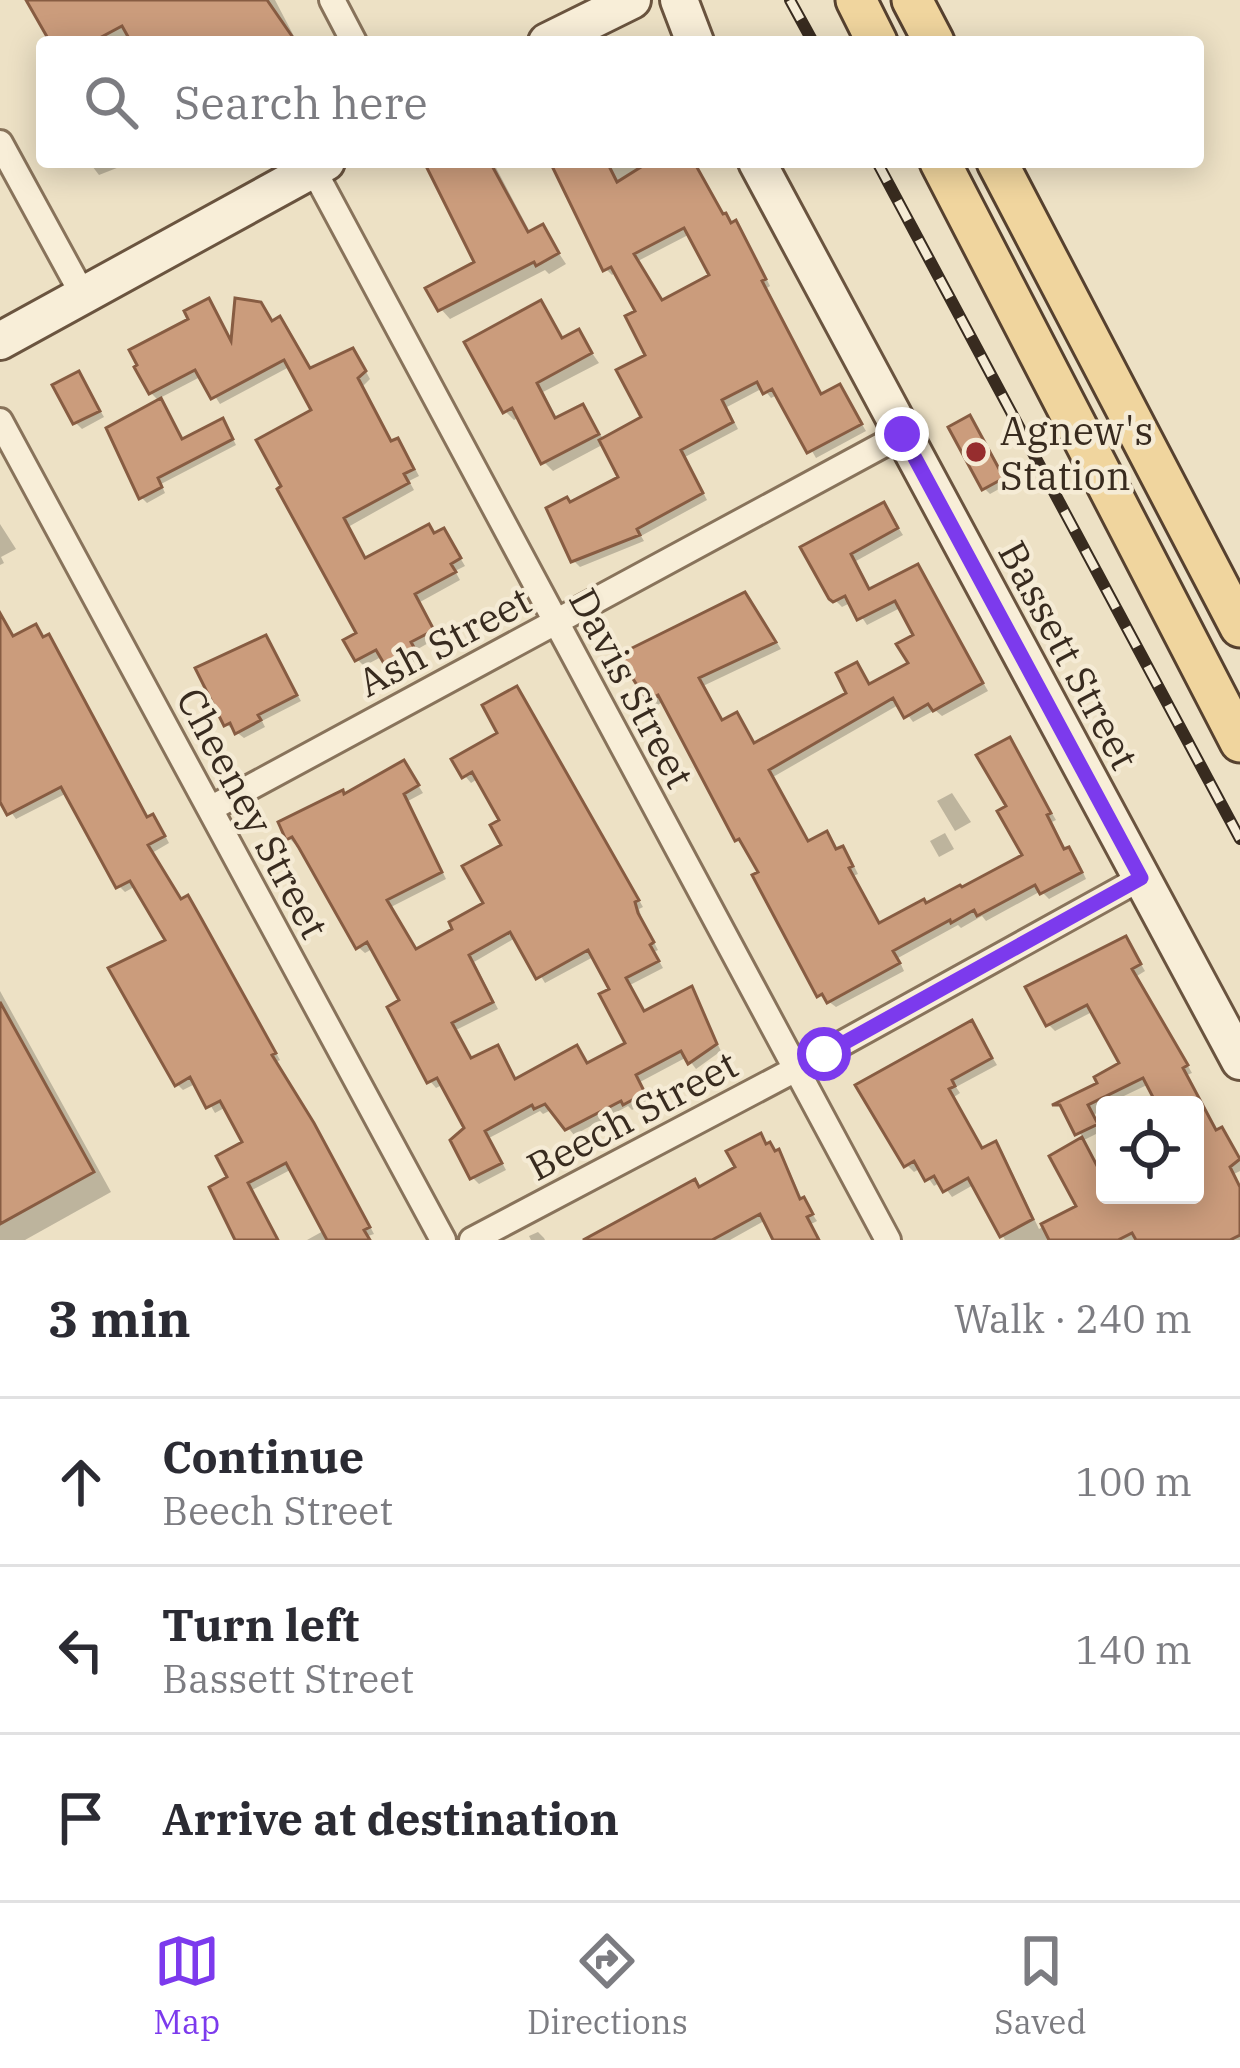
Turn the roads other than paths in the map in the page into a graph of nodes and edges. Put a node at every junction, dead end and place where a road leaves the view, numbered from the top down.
1 (332, 0) edge
2 (632, 0) edge
3 (679, 0) edge
4 (856, 0) edge
5 (912, 0) edge
6 (351, 36) edge
7 (559, 36) edge
8 (693, 36) edge
9 (875, 36) edge
10 (931, 36) edge
11 (0, 143) edge
12 (316, 168) edge
13 (321, 168) edge
14 (760, 168) edge
15 (943, 168) edge
16 (1000, 168) edge
17 (83, 295) junction
18 (0, 341) edge
19 (0, 421) edge
20 (902, 434) junction
21 (556, 622) junction
22 (1240, 627) edge
23 (1240, 742) edge
24 (210, 809) junction
25 (1141, 878) junction
26 (1240, 1061) edge
27 (796, 1069) junction
28 (442, 1240) edge
29 (472, 1240) edge
30 (888, 1240) edge

1 - 6 street
2 - 7 street
3 - 8 street
4 - 9 main road
5 - 10 main road
11 - 17 street
12 - 17 street
13 - 21 street, Davis Street
14 - 20 street, Bassett Street
15 - 23 main road
16 - 22 main road
17 - 18 street
19 - 24 street, Cheeney Street
20 - 21 street, Ash Street
20 - 25 street, Bassett Street
21 - 24 street, Ash Street
21 - 27 street, Davis Street
24 - 28 street, Cheeney Street
25 - 26 street, Bassett Street
25 - 27 street, Beech Street
27 - 29 street, Beech Street
27 - 30 street, Davis Street

